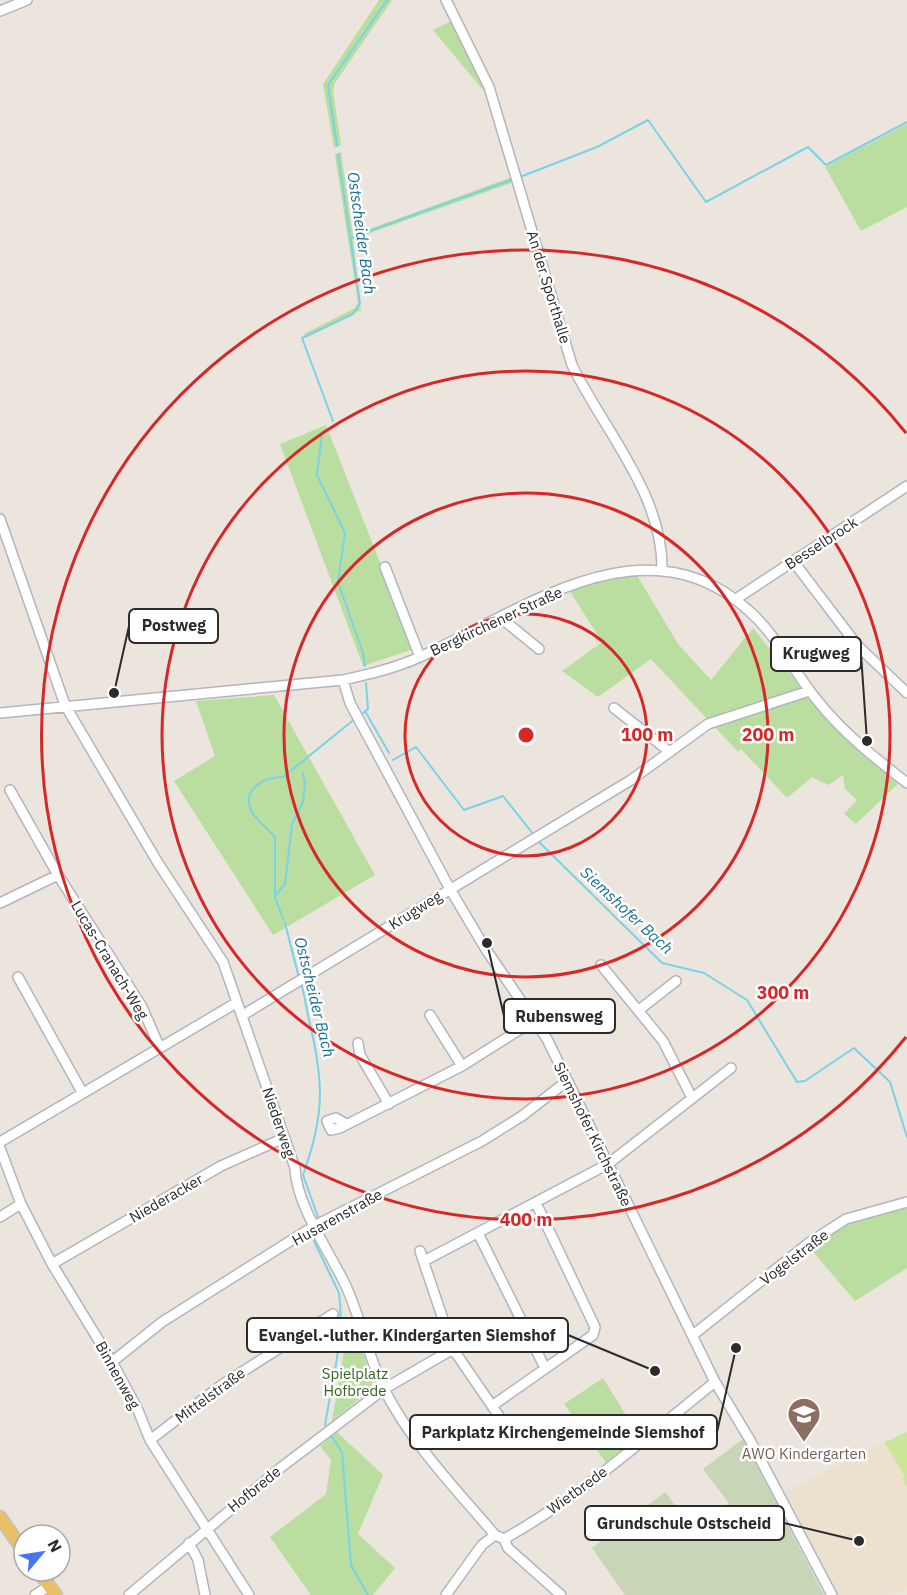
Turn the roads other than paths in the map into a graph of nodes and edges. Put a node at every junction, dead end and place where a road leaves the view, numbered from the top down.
1 (27, 0) edge
2 (446, 0) edge
3 (0, 11) edge
4 (906, 490) edge
5 (0, 519) edge
6 (793, 561) junction
7 (385, 567) dead end
8 (662, 569) junction
9 (736, 599) junction
10 (501, 618) junction
11 (539, 649) dead end
12 (420, 657) junction
13 (344, 680) junction
14 (809, 691) junction
15 (907, 693) edge
16 (65, 705) junction
17 (614, 708) dead end
18 (0, 713) edge
19 (670, 752) junction
20 (907, 783) edge
21 (10, 790) dead end
22 (58, 875) junction
23 (450, 889) junction
24 (0, 903) edge
25 (601, 965) dead end
26 (18, 977) dead end
27 (676, 981) dead end
28 (236, 1003) junction
29 (639, 1010) junction
30 (243, 1015) junction
31 (430, 1015) dead end
32 (535, 1020) junction
33 (358, 1044) dead end
34 (159, 1046) junction
35 (462, 1066) junction
36 (731, 1068) dead end
37 (567, 1081) junction
38 (82, 1092) junction
39 (692, 1098) junction
40 (389, 1104) junction
41 (346, 1124) dead end
42 (284, 1138) junction
43 (0, 1142) edge
44 (0, 1148) edge
45 (608, 1164) junction
46 (907, 1202) edge
47 (21, 1203) junction
48 (536, 1203) junction
49 (0, 1217) edge
50 (314, 1226) junction
51 (478, 1233) junction
52 (420, 1251) dead end
53 (424, 1261) junction
54 (52, 1264) junction
55 (333, 1314) dead end
56 (693, 1335) junction
57 (453, 1349) junction
58 (112, 1362) junction
59 (545, 1368) junction
60 (716, 1382) junction
61 (384, 1389) junction
62 (492, 1406) junction
63 (514, 1438) dead end
64 (150, 1440) junction
65 (0, 1517) edge
66 (206, 1529) junction
67 (12, 1534) edge
68 (499, 1537) junction
69 (189, 1543) junction
70 (52, 1591) edge
71 (35, 1595) edge
72 (129, 1595) edge
73 (206, 1595) edge
74 (249, 1595) edge
75 (446, 1595) edge
76 (561, 1595) edge
77 (832, 1595) edge

1 - 3 street
2 - 8 street, An der Sporthalle
4 - 6 street, Besselbrock
5 - 16 street, Niederweg
6 - 9 street, Besselbrock
6 - 15 street
7 - 12 street
8 - 9 street, Bergkirchener Straße
8 - 10 street, Bergkirchener Straße
9 - 14 street, Bergkirchener Straße
10 - 11 street
10 - 12 street, Bergkirchener Straße
12 - 13 street, Bergkirchener Straße
13 - 16 street, Bergkirchener Straße
13 - 23 street, Siemshofer Kirchstraße
14 - 19 street, Krugweg
14 - 20 street, Bergkirchener Straße
16 - 18 street, Bergkirchener Straße
16 - 28 street, Niederweg
17 - 19 street
19 - 23 street, Krugweg
21 - 22 street, Lucas-Cranach-Weg
22 - 24 street
22 - 34 street, Lucas-Cranach-Weg
23 - 30 street, Krugweg
23 - 32 street, Siemshofer Kirchstraße
25 - 29 street
26 - 38 street
27 - 29 street
28 - 30 street, Niederweg
28 - 34 street
29 - 39 street
30 - 42 street, Niederweg
31 - 35 street
32 - 35 street
32 - 37 street, Siemshofer Kirchstraße
33 - 40 street
34 - 38 street
35 - 40 street
36 - 39 street
37 - 45 street, Siemshofer Kirchstraße
37 - 50 street, Husarenstraße
38 - 43 street
39 - 45 street
40 - 41 street
42 - 50 street, Niederweg
42 - 54 street, Niederacker
44 - 47 street, Binnenweg
45 - 48 street
45 - 56 street, Siemshofer Kirchstraße
46 - 56 street, Vogelstraße
47 - 49 street
47 - 54 street, Binnenweg
48 - 51 street
48 - 59 street
50 - 58 street, Husarenstraße
50 - 61 street, Niederweg
51 - 53 street
51 - 59 street
52 - 53 street
53 - 57 street
54 - 58 street, Binnenweg
55 - 64 street, Mittelstraße
56 - 60 street, Siemshofer Kirchstraße
57 - 61 street, Hofbrede
57 - 62 street
58 - 64 street, Binnenweg
59 - 62 street
60 - 68 street, Wietbrede
60 - 77 street, Siemshofer Kirchstraße
61 - 66 street, Hofbrede
61 - 68 street, Niederweg
62 - 63 street
64 - 66 street, Binnenweg
65 - 67 main road
66 - 69 street, Hofbrede
66 - 74 street, Binnenweg
68 - 75 street, Wietbrede
68 - 76 street, Niederweg
69 - 72 street, Hofbrede
69 - 73 street
70 - 71 street

